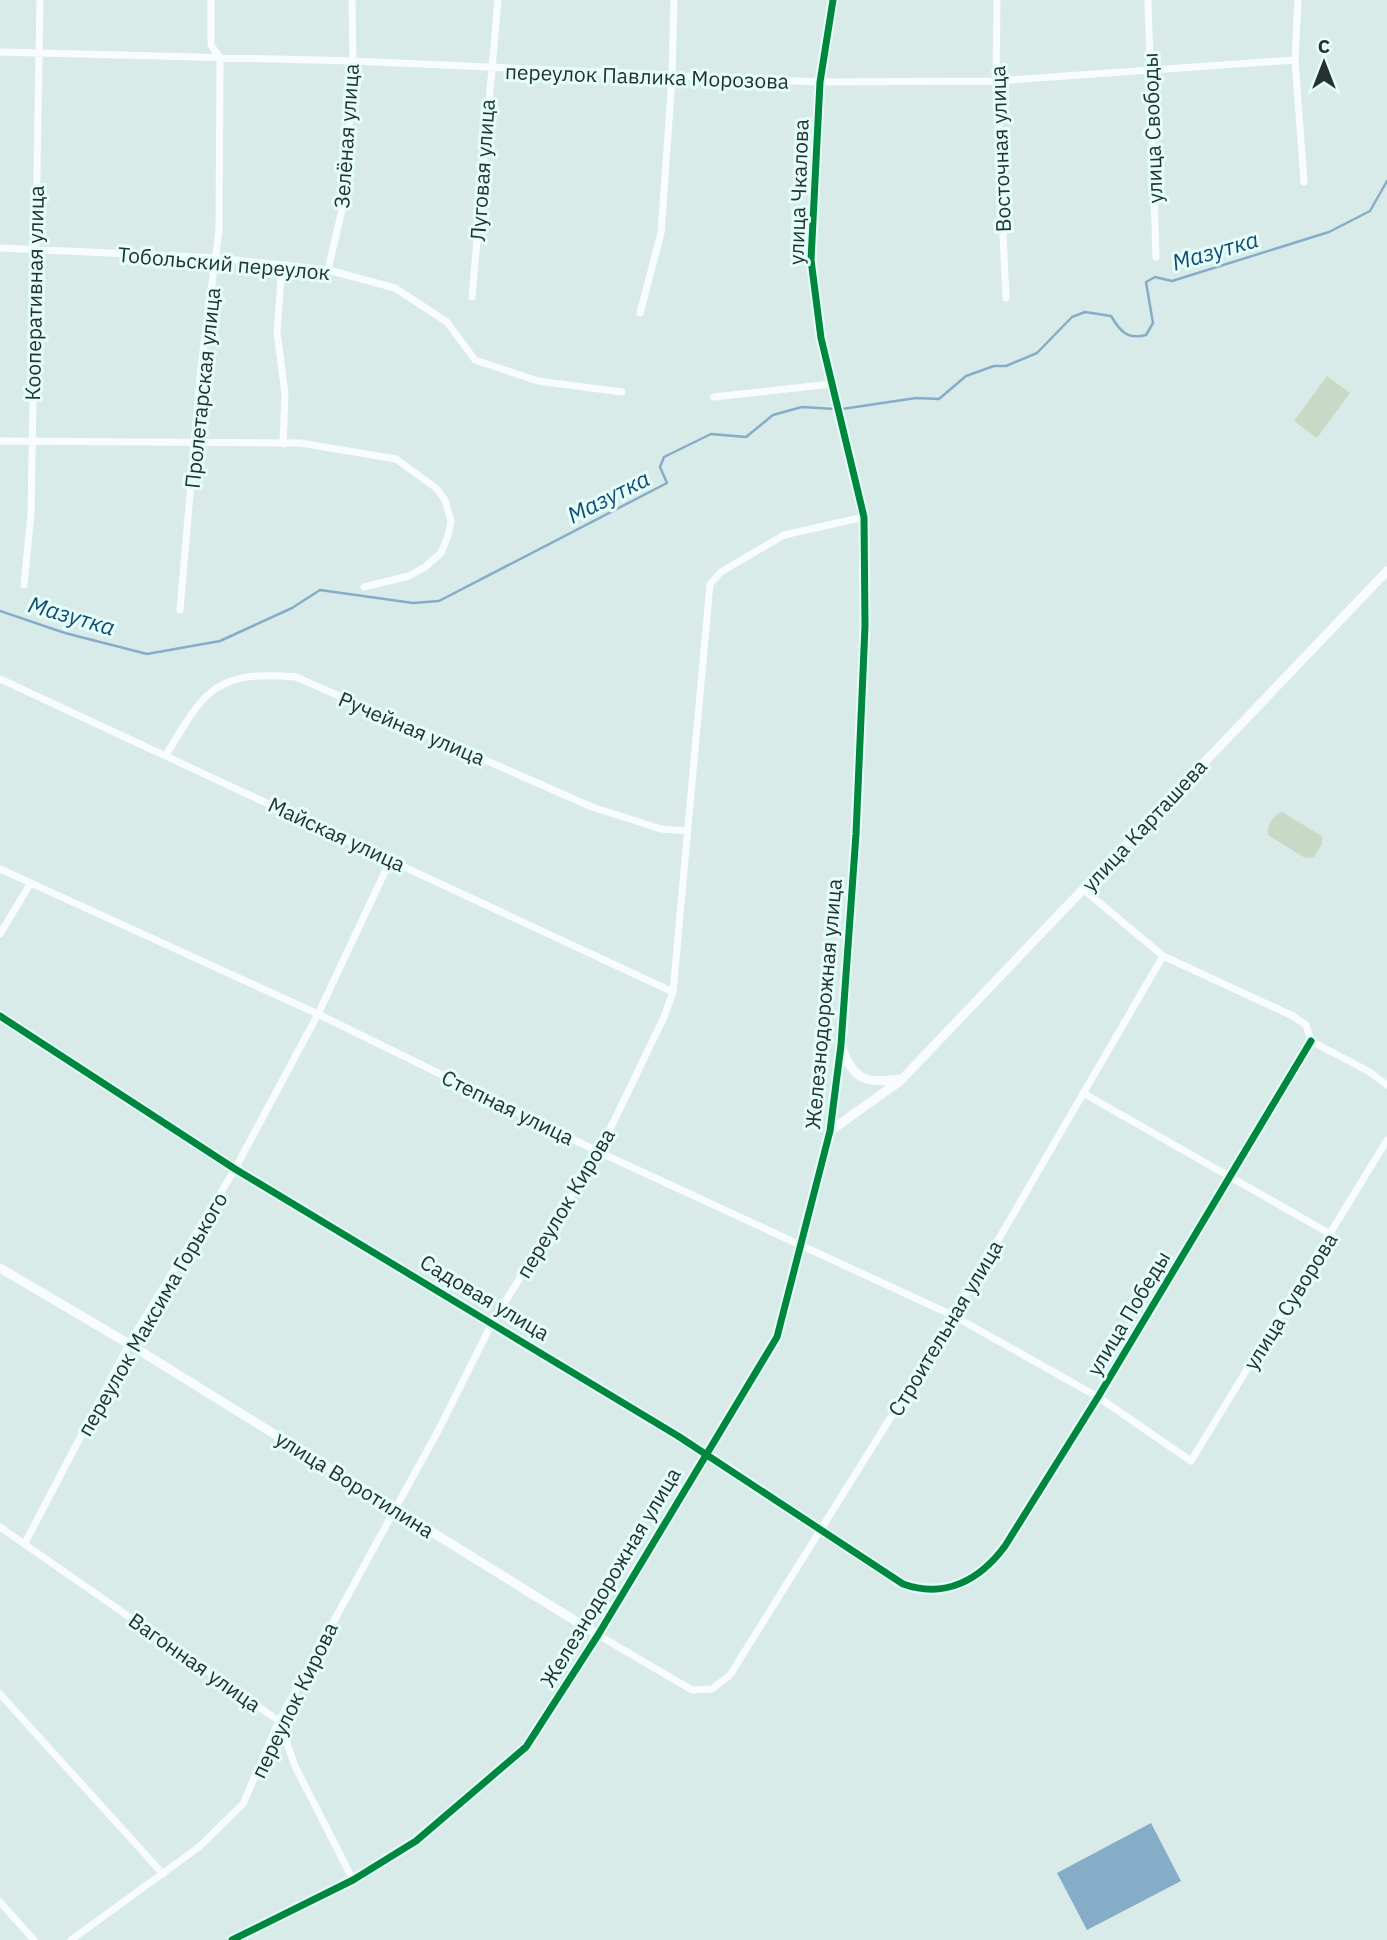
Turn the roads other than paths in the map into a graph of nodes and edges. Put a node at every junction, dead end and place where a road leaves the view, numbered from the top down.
1 (40, 0) edge
2 (211, 0) edge
3 (352, 0) edge
4 (498, 0) edge
5 (674, 0) edge
6 (833, 0) edge
7 (997, 0) edge
8 (1147, 0) edge
9 (1298, 0) edge
10 (0, 52) edge
11 (40, 53) junction
12 (220, 58) junction
13 (1295, 60) junction
14 (353, 61) junction
15 (489, 69) junction
16 (1150, 71) junction
17 (672, 78) junction
18 (996, 81) junction
19 (820, 82) junction
20 (1304, 182) dead end
21 (0, 248) edge
22 (36, 250) junction
23 (1156, 257) dead end
24 (217, 258) junction
25 (282, 265) junction
26 (328, 270) junction
27 (472, 298) dead end
28 (1006, 298) dead end
29 (640, 313) dead end
30 (831, 384) junction
31 (622, 392) dead end
32 (715, 397) dead end
33 (0, 441) edge
34 (31, 442) junction
35 (194, 444) junction
36 (283, 444) junction
37 (864, 517) junction
38 (1386, 569) edge
39 (24, 585) dead end
40 (364, 587) dead end
41 (180, 610) dead end
42 (0, 679) edge
43 (166, 755) junction
44 (687, 831) junction
45 (391, 859) junction
46 (0, 869) edge
47 (30, 884) junction
48 (1083, 889) junction
49 (0, 934) edge
50 (1163, 956) junction
51 (673, 992) junction
52 (318, 1014) junction
53 (0, 1016) edge
54 (1311, 1041) junction
55 (841, 1045) junction
56 (902, 1079) junction
57 (1387, 1085) edge
58 (1083, 1093) junction
59 (830, 1130) junction
60 (1387, 1140) edge
61 (599, 1152) junction
62 (236, 1169) junction
63 (1232, 1176) junction
64 (1332, 1235) junction
65 (801, 1244) junction
66 (0, 1268) edge
67 (954, 1316) junction
68 (493, 1321) junction
69 (130, 1344) junction
70 (1098, 1397) junction
71 (705, 1454) junction
72 (1191, 1461) joint
73 (393, 1508) junction
74 (0, 1527) edge
75 (821, 1532) junction
76 (25, 1543) junction
77 (956, 1586) joint
78 (598, 1635) junction
79 (712, 1689) joint
80 (0, 1694) edge
81 (279, 1721) junction
82 (163, 1874) junction
83 (353, 1880) junction
84 (0, 1902) edge
85 (34, 1940) edge
86 (71, 1940) edge
87 (232, 1940) edge

1 - 11 street, Кооперативная улица
2 - 12 street, Пролетарская улица
3 - 14 street, Зелёная улица
4 - 15 street, Луговая улица
5 - 17 street
6 - 19 street, улица Чкалова
7 - 18 street, Восточная улица
8 - 16 street, улица Свободы
9 - 13 street
10 - 11 street, переулок Павлика Морозова
11 - 12 street, переулок Павлика Морозова
11 - 22 street, Кооперативная улица
12 - 14 street, переулок Павлика Морозова
12 - 24 street, Пролетарская улица
13 - 16 street, переулок Павлика Морозова
13 - 20 street
14 - 15 street, переулок Павлика Морозова
14 - 26 street, Зелёная улица
15 - 17 street, переулок Павлика Морозова
15 - 27 street, Луговая улица
16 - 18 street, переулок Павлика Морозова
16 - 23 street, улица Свободы
17 - 19 street, переулок Павлика Морозова
17 - 29 street
18 - 19 street, переулок Павлика Морозова
18 - 28 street, Восточная улица
19 - 30 street, улица Чкалова
21 - 22 street, Тобольский переулок
22 - 24 street, Тобольский переулок
22 - 34 street, Кооперативная улица
24 - 25 street, Тобольский переулок
24 - 35 street, Пролетарская улица
25 - 26 street, Тобольский переулок
25 - 36 street
26 - 31 street, Тобольский переулок
30 - 32 street
30 - 37 street, Железнодорожная улица
33 - 34 street
34 - 35 street
34 - 39 street, Кооперативная улица
35 - 36 street
35 - 41 street, Пролетарская улица
36 - 40 street
37 - 44 street, переулок Кирова
37 - 55 street, Железнодорожная улица
38 - 48 street, улица Карташева
42 - 43 street, Майская улица
43 - 44 street, Ручейная улица
43 - 45 street, Майская улица
44 - 51 street, переулок Кирова
45 - 51 street, Майская улица
45 - 52 street, переулок Максима Горького
46 - 47 street, Степная улица
47 - 49 street
47 - 52 street, Степная улица
48 - 50 street
48 - 56 street, улица Карташева
50 - 54 street
50 - 58 street, Строительная улица
51 - 61 street, переулок Кирова
52 - 61 street, Степная улица
52 - 62 street, переулок Максима Горького
53 - 62 street, Садовая улица
54 - 57 street
54 - 63 street, улица Победы
55 - 56 street
55 - 59 street, Железнодорожная улица
56 - 59 street, улица Карташева
58 - 63 street
58 - 67 street, Строительная улица
59 - 65 street, Железнодорожная улица
60 - 64 street, улица Суворова
61 - 65 street, Степная улица
61 - 68 street, переулок Кирова
62 - 68 street, Садовая улица
62 - 69 street, переулок Максима Горького
63 - 64 street
63 - 70 street, улица Победы
64 - 72 street, улица Суворова
65 - 67 street, Степная улица
65 - 71 street, Железнодорожная улица
66 - 69 street, улица Воротилина
67 - 70 street, Степная улица
67 - 75 street, Строительная улица
68 - 71 street, Садовая улица
68 - 73 street, переулок Кирова
69 - 73 street, улица Воротилина
69 - 76 street, переулок Максима Горького
70 - 72 street, Степная улица
70 - 77 street, улица Победы
71 - 75 street, Садовая улица
71 - 78 street, Железнодорожная улица
73 - 78 street, улица Воротилина
73 - 81 street, переулок Кирова
74 - 76 street, Вагонная улица
75 - 77 street, Садовая улица
75 - 79 street, Строительная улица
76 - 81 street, Вагонная улица
78 - 79 street, улица Воротилина
78 - 83 street, Железнодорожная улица
80 - 82 street
81 - 82 street, переулок Кирова
81 - 83 street, Вагонная улица
82 - 86 street, переулок Кирова
83 - 87 street, Железнодорожная улица
84 - 85 street

